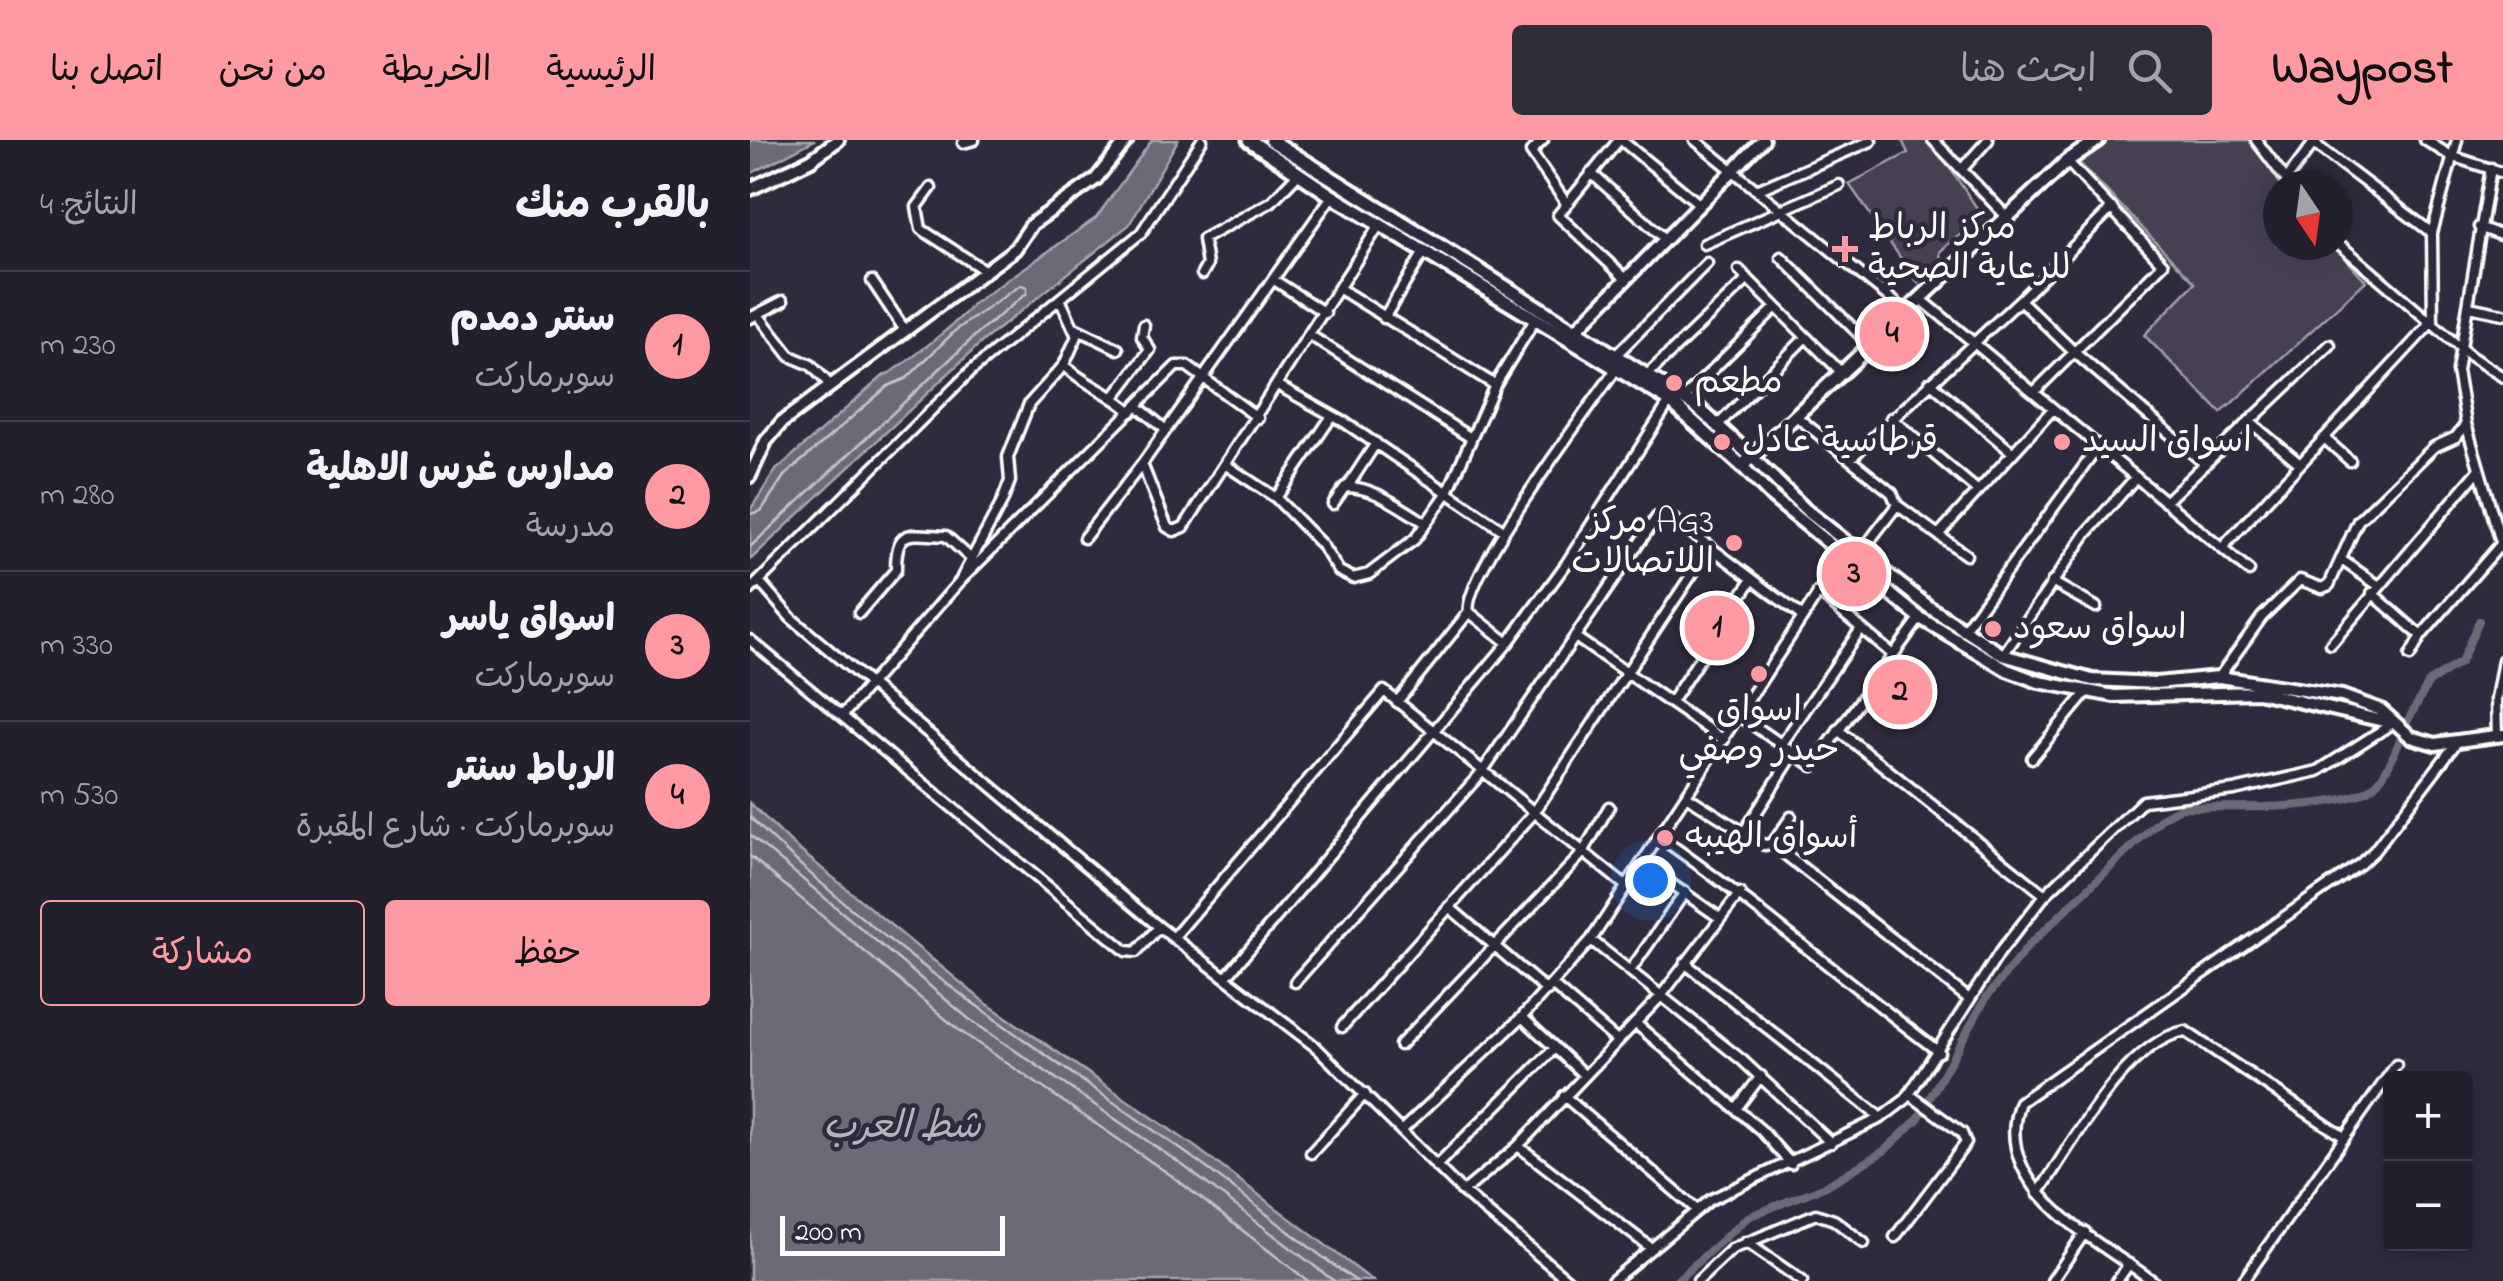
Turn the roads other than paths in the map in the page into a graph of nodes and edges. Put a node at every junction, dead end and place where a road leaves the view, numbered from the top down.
1 (838, 140) edge
2 (974, 140) edge
3 (1127, 140) edge
4 (1202, 140) edge
5 (1249, 140) edge
6 (1543, 140) edge
7 (1620, 140) edge
8 (1696, 140) edge
9 (1763, 140) edge
10 (1934, 140) edge
11 (1988, 140) edge
12 (2098, 140) edge
13 (2256, 140) edge
14 (2425, 140) edge
15 (2456, 140) edge
16 (1276, 141) edge
17 (1871, 142) edge
18 (2314, 142) edge
19 (963, 143) dead end
20 (2451, 156) junction
21 (2068, 160) junction
22 (2491, 168) junction
23 (1962, 170) junction
24 (2279, 170) edge
25 (2296, 170) edge
26 (1733, 171) junction
27 (2503, 172) edge
28 (1591, 173) junction
29 (1297, 175) junction
30 (1839, 185) dead end
31 (931, 188) dead end
32 (750, 189) edge
33 (1757, 190) junction
34 (1332, 196) junction
35 (1566, 203) junction
36 (1699, 204) junction
37 (2112, 208) junction
38 (1781, 210) junction
39 (2008, 217) junction
40 (1380, 224) junction
41 (2479, 227) junction
42 (2432, 233) junction
43 (2503, 236) edge
44 (1665, 239) junction
45 (1704, 244) dead end
46 (1424, 252) junction
47 (2353, 255) edge
48 (1781, 257) dead end
49 (1707, 263) dead end
50 (984, 270) junction
51 (1739, 270) dead end
52 (1202, 274) dead end
53 (1748, 278) junction
54 (1480, 279) junction
55 (1626, 279) junction
56 (872, 280) dead end
57 (1274, 280) junction
58 (1340, 288) junction
59 (1060, 299) junction
60 (1921, 299) junction
61 (2020, 300) junction
62 (783, 302) dead end
63 (1776, 307) junction
64 (2469, 307) junction
65 (1907, 312) junction
66 (1326, 313) junction
67 (2503, 314) edge
68 (755, 317) edge
69 (1384, 318) junction
70 (1536, 318) junction
71 (2433, 321) junction
72 (1144, 325) dead end
73 (904, 329) junction
74 (1077, 329) junction
75 (1575, 331) junction
76 (1312, 336) junction
77 (1805, 338) junction
78 (1975, 342) junction
79 (2330, 345) dead end
80 (2459, 345) junction
81 (1871, 346) junction
82 (1118, 349) dead end
83 (2074, 352) junction
84 (1616, 363) junction
85 (1064, 365) junction
86 (1842, 373) junction
87 (1646, 376) junction
88 (2503, 377) edge
89 (1205, 381) junction
90 (1930, 382) junction
91 (830, 385) junction
92 (1278, 386) junction
93 (1495, 386) junction
94 (2034, 392) junction
95 (1116, 396) junction
96 (1684, 398) junction
97 (1670, 401) junction
98 (2053, 408) junction
99 (1134, 409) junction
100 (1332, 416) junction
101 (1797, 417) junction
102 (1258, 418) junction
103 (1892, 418) junction
104 (2249, 421) junction
105 (1718, 424) junction
106 (2466, 424) junction
107 (1166, 430) junction
108 (1471, 438) junction
109 (2324, 438) junction
110 (1376, 444) junction
111 (2099, 446) junction
112 (756, 450) edge
113 (2012, 453) junction
114 (1850, 459) junction
115 (1747, 461) junction
116 (2350, 461) dead end
117 (2204, 463) junction
118 (1142, 464) junction
119 (2300, 464) junction
120 (1226, 465) junction
121 (2478, 470) junction
122 (750, 476) edge
123 (2136, 477) junction
124 (1348, 486) junction
125 (1978, 491) junction
126 (1448, 492) junction
127 (1276, 498) junction
128 (2165, 502) junction
129 (1333, 504) dead end
130 (1897, 505) junction
131 (1426, 524) junction
132 (1504, 531) junction
133 (1938, 534) junction
134 (1084, 538) dead end
135 (2222, 546) junction
136 (2502, 546) edge
137 (1856, 548) junction
138 (1708, 550) junction
139 (1966, 555) dead end
140 (1843, 556) junction
141 (970, 558) junction
142 (2343, 561) junction
143 (2249, 572) dead end
144 (759, 581) junction
145 (960, 581) junction
146 (1750, 581) junction
147 (2052, 582) junction
148 (2379, 586) junction
149 (750, 590) edge
150 (1818, 592) junction
151 (2372, 594) junction
152 (2096, 606) dead end
153 (1470, 612) junction
154 (859, 613) dead end
155 (1803, 616) junction
156 (1920, 618) junction
157 (1860, 630) junction
158 (1963, 631) junction
159 (2421, 636) junction
160 (1575, 637) junction
161 (750, 640) edge
162 (1508, 643) junction
163 (2330, 644) dead end
164 (1893, 655) junction
165 (2003, 655) junction
166 (2410, 656) dead end
167 (2503, 660) edge
168 (2042, 667) junction
169 (1628, 672) junction
170 (2219, 677) junction
171 (2036, 680) junction
172 (870, 685) junction
173 (2259, 686) junction
174 (2086, 692) junction
175 (1397, 702) junction
176 (1671, 702) junction
177 (842, 716) junction
178 (1740, 716) junction
179 (2394, 724) junction
180 (1838, 730) junction
181 (1434, 732) junction
182 (2500, 736) edge
183 (1724, 740) junction
184 (2457, 742) junction
185 (1782, 744) junction
186 (1795, 752) junction
187 (2032, 758) dead end
188 (1482, 772) junction
189 (1688, 798) junction
190 (1608, 807) dead end
191 (1533, 814) junction
192 (1791, 817) dead end
193 (1744, 832) junction
194 (1661, 838) junction
195 (1772, 844) junction
196 (1582, 854) junction
197 (1644, 864) junction
198 (1627, 887) junction
199 (1685, 892) junction
200 (1740, 893) junction
201 (2044, 895) junction
202 (1449, 907) junction
203 (1720, 918) junction
204 (1159, 927) junction
205 (1174, 937) junction
206 (1590, 940) junction
207 (1492, 944) junction
208 (1685, 964) junction
209 (1630, 972) junction
210 (1226, 977) junction
211 (1295, 982) dead end
212 (1549, 988) junction
213 (1660, 996) junction
214 (1969, 999) junction
215 (1522, 1017) junction
216 (1635, 1023) junction
217 (1342, 1027) dead end
218 (1616, 1040) junction
219 (1400, 1045) dead end
220 (1555, 1048) junction
221 (1939, 1052) junction
222 (2396, 1065) dead end
223 (1584, 1075) junction
224 (1761, 1076) junction
225 (1365, 1094) junction
226 (1564, 1096) junction
227 (1911, 1096) junction
228 (1736, 1108) junction
229 (1881, 1118) junction
230 (1401, 1131) junction
231 (2344, 1137) junction
232 (1831, 1143) junction
233 (1518, 1146) junction
234 (1311, 1153) dead end
235 (1791, 1164) junction
236 (1436, 1166) junction
237 (1463, 1192) junction
238 (2038, 1194) junction
239 (1696, 1210) junction
240 (2085, 1232) junction
241 (1894, 1237) dead end
242 (1746, 1242) junction
243 (1864, 1243) dead end
244 (1651, 1248) junction
245 (2129, 1264) junction
246 (1568, 1281) edge
247 (1612, 1281) edge
248 (1698, 1281) edge
249 (1802, 1281) edge
250 (2052, 1281) edge
251 (2117, 1281) edge
252 (2152, 1281) edge
253 (2243, 1281) edge

1 - 32 street
2 - 19 street
3 - 50 street
4 - 59 street
5 - 29 main road
6 - 35 street
7 - 28 street
7 - 36 street
8 - 26 street
9 - 26 street
10 - 23 street
11 - 23 street
12 - 21 main road
13 - 24 street
14 - 20 street
15 - 20 street
16 - 54 main road
17 - 33 street
18 - 25 street
18 - 42 street
20 - 22 street
20 - 42 street
21 - 37 street
21 - 39 main road
22 - 27 street
22 - 41 street
23 - 39 street
26 - 33 street
26 - 36 street
28 - 35 street
28 - 44 street
29 - 34 main road
29 - 52 street
30 - 38 street
31 - 50 street
33 - 38 street
34 - 40 main road
34 - 57 street
35 - 55 street
36 - 44 street
37 - 61 street
37 - 83 street
38 - 45 street
38 - 65 street
39 - 60 main road
40 - 46 main road
40 - 58 street
41 - 43 street
41 - 64 street
42 - 71 street
44 - 55 street
46 - 54 main road
46 - 69 street
47 - 71 street
48 - 81 street
49 - 84 street
50 - 73 street
51 - 53 street
53 - 63 street
53 - 87 street
54 - 70 main road
54 - 75 main road
55 - 75 street
56 - 73 street
57 - 66 street
57 - 89 street
58 - 66 street
58 - 69 street
59 - 74 street
59 - 144 street
60 - 65 main road
60 - 78 street
61 - 78 street
61 - 83 street
62 - 68 street
63 - 77 street
63 - 96 street
64 - 67 street
64 - 80 street
65 - 81 main road
66 - 76 street
68 - 91 street
69 - 93 street
70 - 84 main road
70 - 93 street
71 - 80 street
71 - 109 street
72 - 95 street
73 - 91 street
74 - 82 street
74 - 85 street
75 - 84 main road
76 - 92 street
76 - 108 street
77 - 86 street
77 - 105 street
78 - 90 street
78 - 94 street
79 - 104 street
80 - 88 street
80 - 106 street
81 - 86 main road
83 - 94 street
83 - 117 street
84 - 87 main road
84 - 97 main road
84 - 132 street
85 - 95 street
85 - 141 street
86 - 101 main road
87 - 96 main road
89 - 99 street
89 - 102 street
89 - 107 street
90 - 103 street
90 - 113 street
91 - 112 street
92 - 100 street
92 - 102 street
93 - 108 street
94 - 98 street
95 - 99 street
96 - 105 main road
97 - 115 main road
97 - 162 street
98 - 111 street
98 - 113 street
99 - 107 street
99 - 145 street
100 - 110 street
100 - 127 street
101 - 114 street
101 - 115 main road
102 - 120 street
103 - 114 street
103 - 125 street
104 - 117 street
104 - 119 street
105 - 115 main road
106 - 121 street
106 - 142 street
107 - 118 street
108 - 126 street
109 - 116 street
109 - 119 street
110 - 124 street
110 - 126 street
111 - 123 street
111 - 158 street
112 - 122 street
113 - 125 street
114 - 130 street
115 - 137 street
115 - 140 street
117 - 128 street
118 - 120 street
118 - 134 street
119 - 135 street
120 - 127 street
121 - 136 street
121 - 148 street
123 - 128 street
123 - 147 street
124 - 129 street
124 - 131 street
125 - 133 street
126 - 131 street
126 - 132 street
127 - 131 street
128 - 135 street
130 - 133 street
130 - 137 street
132 - 153 street
133 - 139 street
135 - 143 street
136 - 159 street
137 - 140 street
137 - 158 street
138 - 146 street
138 - 160 street
138 - 169 street
140 - 150 street
140 - 156 street
141 - 145 street
141 - 154 street
142 - 148 street
142 - 170 street
144 - 149 street
144 - 172 street
145 - 172 street
146 - 155 street
146 - 176 street
147 - 152 street
147 - 165 street
148 - 151 street
150 - 155 street
150 - 157 street
151 - 159 street
151 - 163 street
153 - 162 street
153 - 175 street
155 - 178 street
156 - 164 street
156 - 171 street
157 - 164 street
157 - 185 street
158 - 165 street
159 - 166 street
160 - 169 street
160 - 188 street
161 - 177 street
162 - 181 street
164 - 180 street
165 - 168 street
167 - 182 street
168 - 170 street
168 - 171 street
169 - 176 street
169 - 191 street
170 - 173 street
171 - 174 street
172 - 177 street
172 - 204 street
173 - 174 street
173 - 179 street
174 - 187 street
175 - 181 street
175 - 205 street
176 - 183 street
177 - 204 street
178 - 183 street
178 - 185 street
179 - 184 street
179 - 201 street
180 - 186 street
180 - 201 street
181 - 188 street
181 - 210 street
182 - 184 street
183 - 189 street
184 - 238 street
185 - 186 street
186 - 193 street
188 - 191 street
188 - 211 street
189 - 193 street
189 - 194 street
190 - 196 street
191 - 196 street
191 - 202 street
192 - 195 street
193 - 195 street
194 - 197 street
194 - 200 street
195 - 214 street
196 - 198 street
196 - 207 street
197 - 198 street
197 - 199 street
198 - 206 street
199 - 203 street
199 - 209 street
200 - 203 street
200 - 221 street
201 - 214 street
202 - 207 street
202 - 217 street
203 - 208 street
204 - 205 street
205 - 210 street
206 - 209 street
206 - 212 street
207 - 212 street
207 - 219 street
208 - 213 street
208 - 229 street
209 - 213 street
210 - 225 street
212 - 215 street
212 - 218 street
213 - 216 street
213 - 224 street
214 - 221 street
215 - 220 street
215 - 230 street
216 - 218 street
216 - 228 street
218 - 223 street
220 - 223 street
220 - 236 street
221 - 227 street
222 - 231 street
223 - 226 street
224 - 228 street
224 - 232 street
225 - 230 street
225 - 234 street
226 - 233 street
226 - 239 street
227 - 229 street
227 - 241 street
228 - 235 street
229 - 232 street
230 - 236 street
231 - 238 street
231 - 253 street
232 - 235 street
233 - 237 street
233 - 244 street
235 - 239 street
236 - 237 street
237 - 246 street
238 - 240 street
239 - 244 street
240 - 245 street
240 - 250 street
242 - 243 street
242 - 248 street
242 - 249 street
244 - 247 street
245 - 251 street
245 - 252 street

